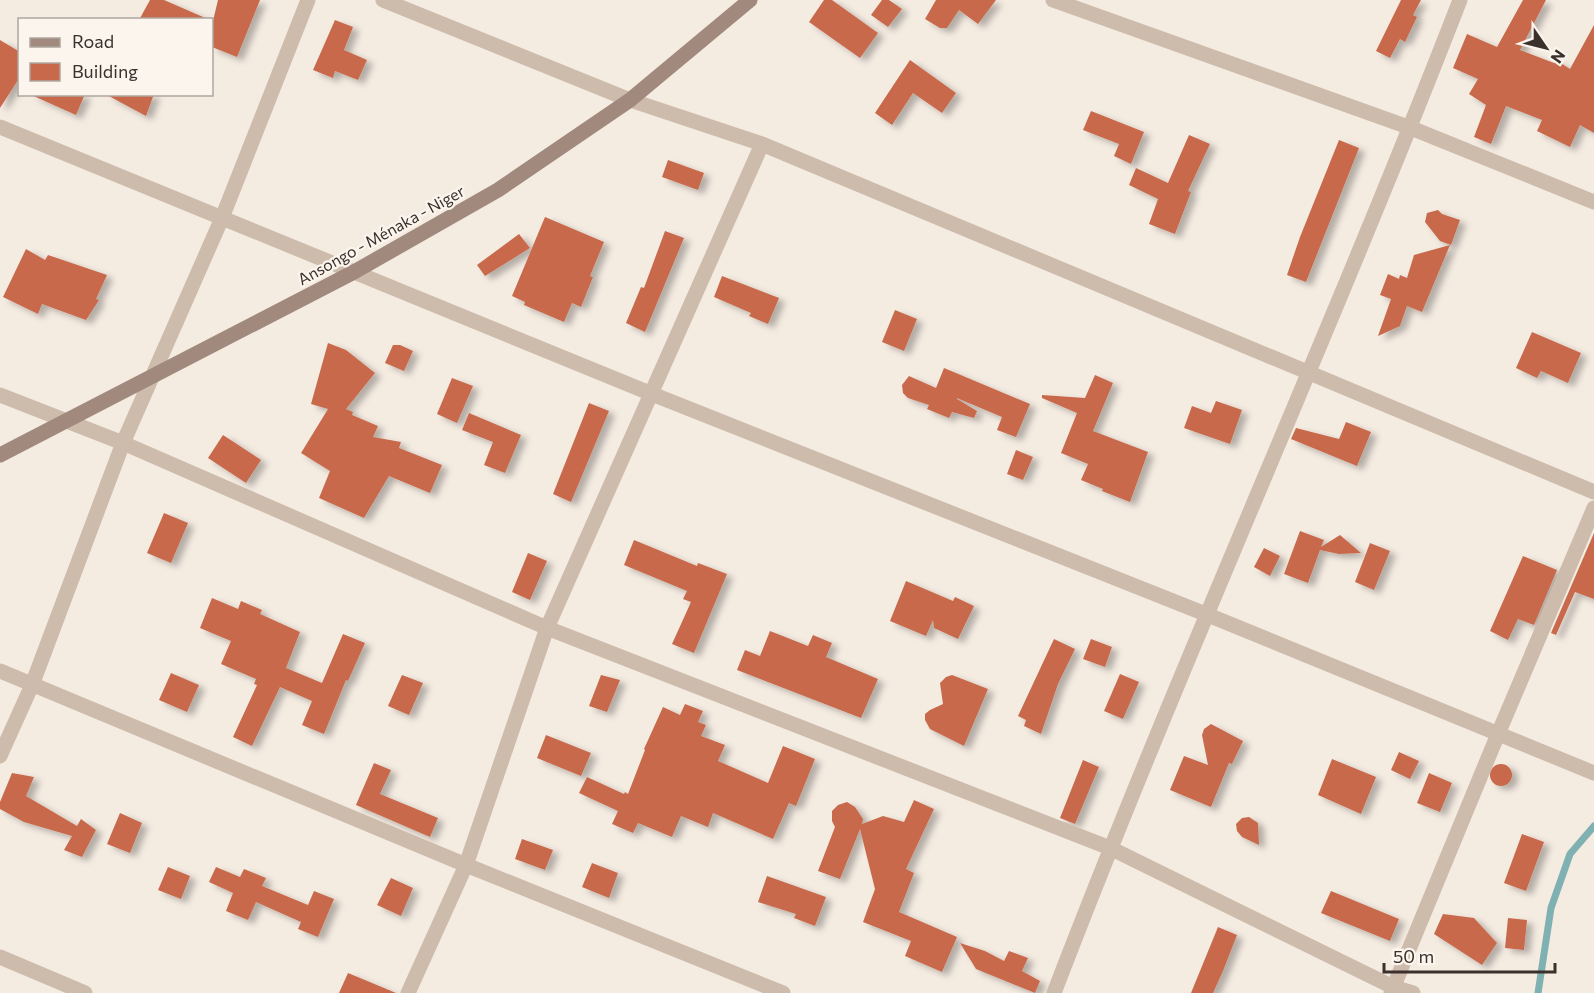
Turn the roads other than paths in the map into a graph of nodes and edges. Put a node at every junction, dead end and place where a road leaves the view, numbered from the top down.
1 (308, 0) edge
2 (383, 0) edge
3 (750, 0) edge
4 (1053, 0) edge
5 (1460, 0) edge
6 (630, 100) junction
7 (0, 127) edge
8 (1411, 128) junction
9 (762, 144) junction
10 (1594, 202) edge
11 (222, 218) junction
12 (354, 272) junction
13 (1309, 372) junction
14 (152, 377) junction
15 (652, 394) junction
16 (0, 395) edge
17 (67, 421) junction
18 (123, 443) junction
19 (0, 455) edge
20 (1594, 492) edge
21 (1594, 508) edge
22 (1208, 615) junction
23 (547, 628) junction
24 (0, 671) edge
25 (32, 685) junction
26 (1498, 734) junction
27 (0, 756) edge
28 (1594, 773) edge
29 (1110, 848) junction
30 (466, 865) junction
31 (0, 957) edge
32 (1392, 990) edge
33 (85, 993) edge
34 (408, 993) edge
35 (783, 993) edge
36 (1054, 993) edge
37 (1413, 993) edge

1 - 11 street
2 - 6 street
3 - 6 main road, Ansongo - Ménaka - Niger
4 - 8 street
5 - 8 street
6 - 9 street
6 - 12 main road, Ansongo - Ménaka - Niger
7 - 11 street
8 - 10 street
8 - 13 street
9 - 13 street
9 - 15 street
11 - 12 street
11 - 14 street
12 - 14 main road, Ansongo - Ménaka - Niger
12 - 15 street
13 - 20 street
13 - 22 street
14 - 17 main road, Ansongo - Ménaka - Niger
14 - 18 street
15 - 22 street
15 - 23 street
16 - 17 street
17 - 18 street
17 - 19 main road, Ansongo - Ménaka - Niger
18 - 23 street
18 - 25 street
21 - 26 street
22 - 26 street
22 - 29 street
23 - 29 street
23 - 30 street
24 - 25 street
25 - 27 street
25 - 30 street
26 - 28 street
26 - 32 street
29 - 32 street
29 - 36 street
30 - 34 street
30 - 35 street
31 - 33 street
32 - 37 street

